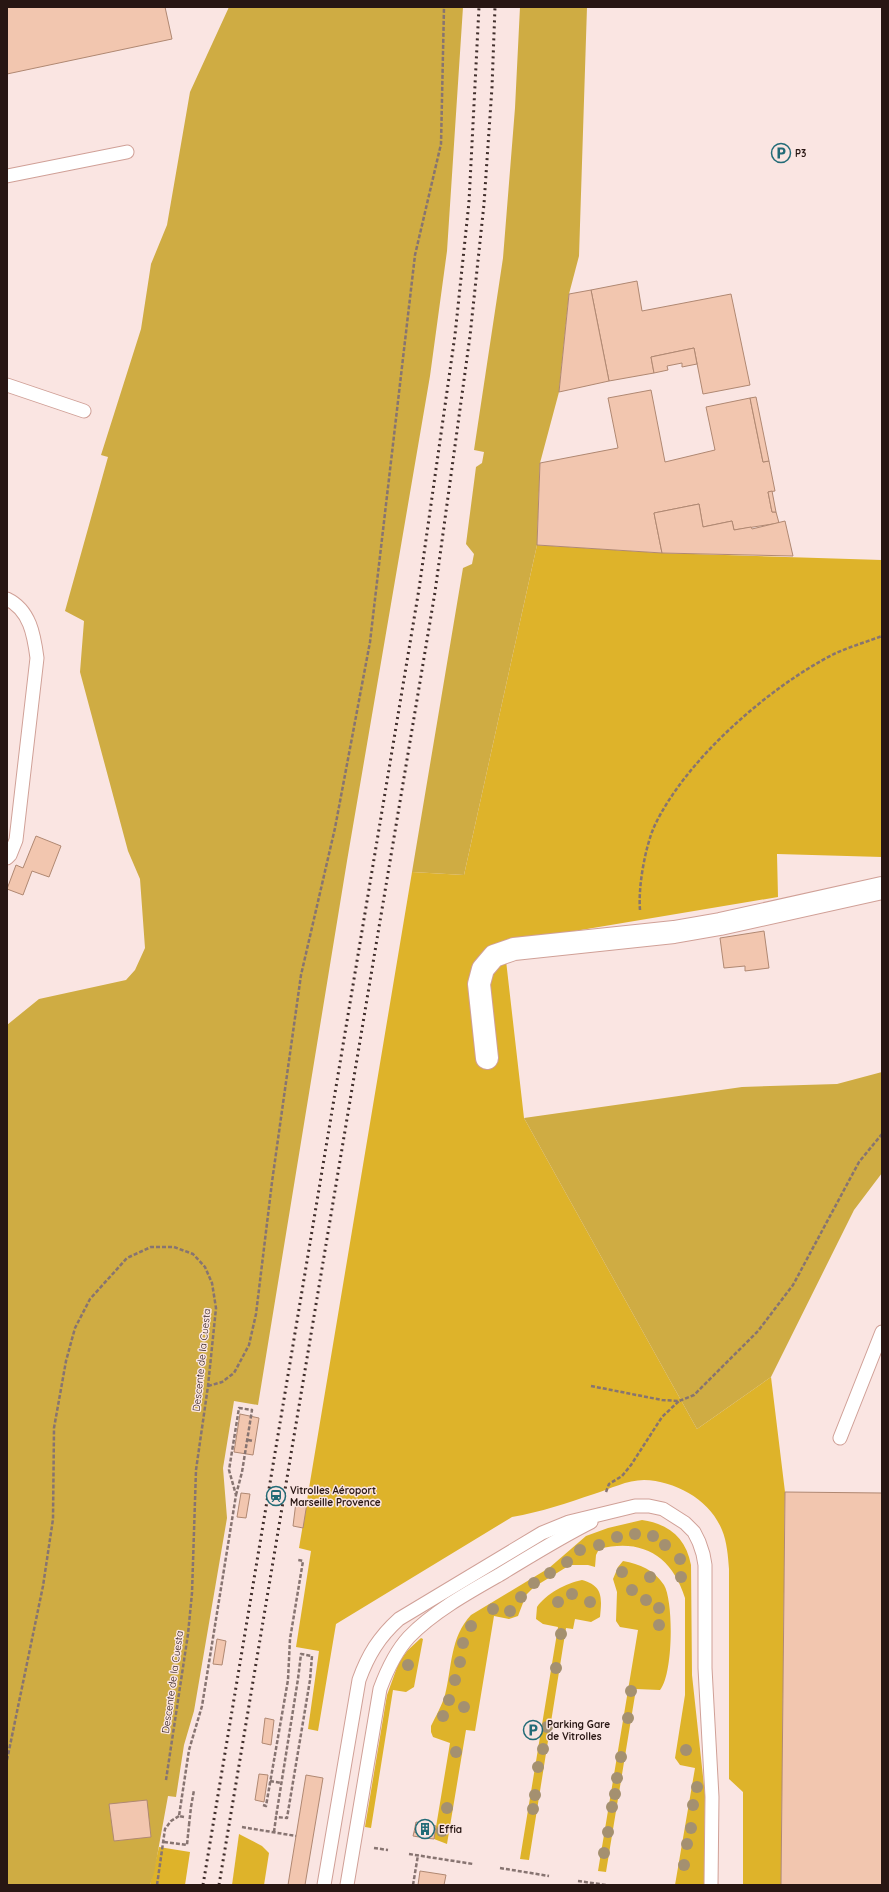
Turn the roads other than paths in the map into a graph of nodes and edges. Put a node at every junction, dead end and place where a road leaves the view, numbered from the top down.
1 (127, 152) dead end
2 (7, 176) edge
3 (7, 385) edge
4 (84, 410) dead end
5 (7, 599) edge
6 (7, 858) edge
7 (882, 888) edge
8 (487, 1058) dead end
9 (882, 1332) edge
10 (840, 1438) dead end
11 (620, 1509) junction
12 (324, 1885) edge
13 (347, 1885) edge
14 (711, 1885) edge

1 - 2 lane
3 - 4 lane
5 - 6 lane
7 - 8 street
9 - 10 lane
11 - 12 lane
11 - 13 lane
11 - 14 lane

